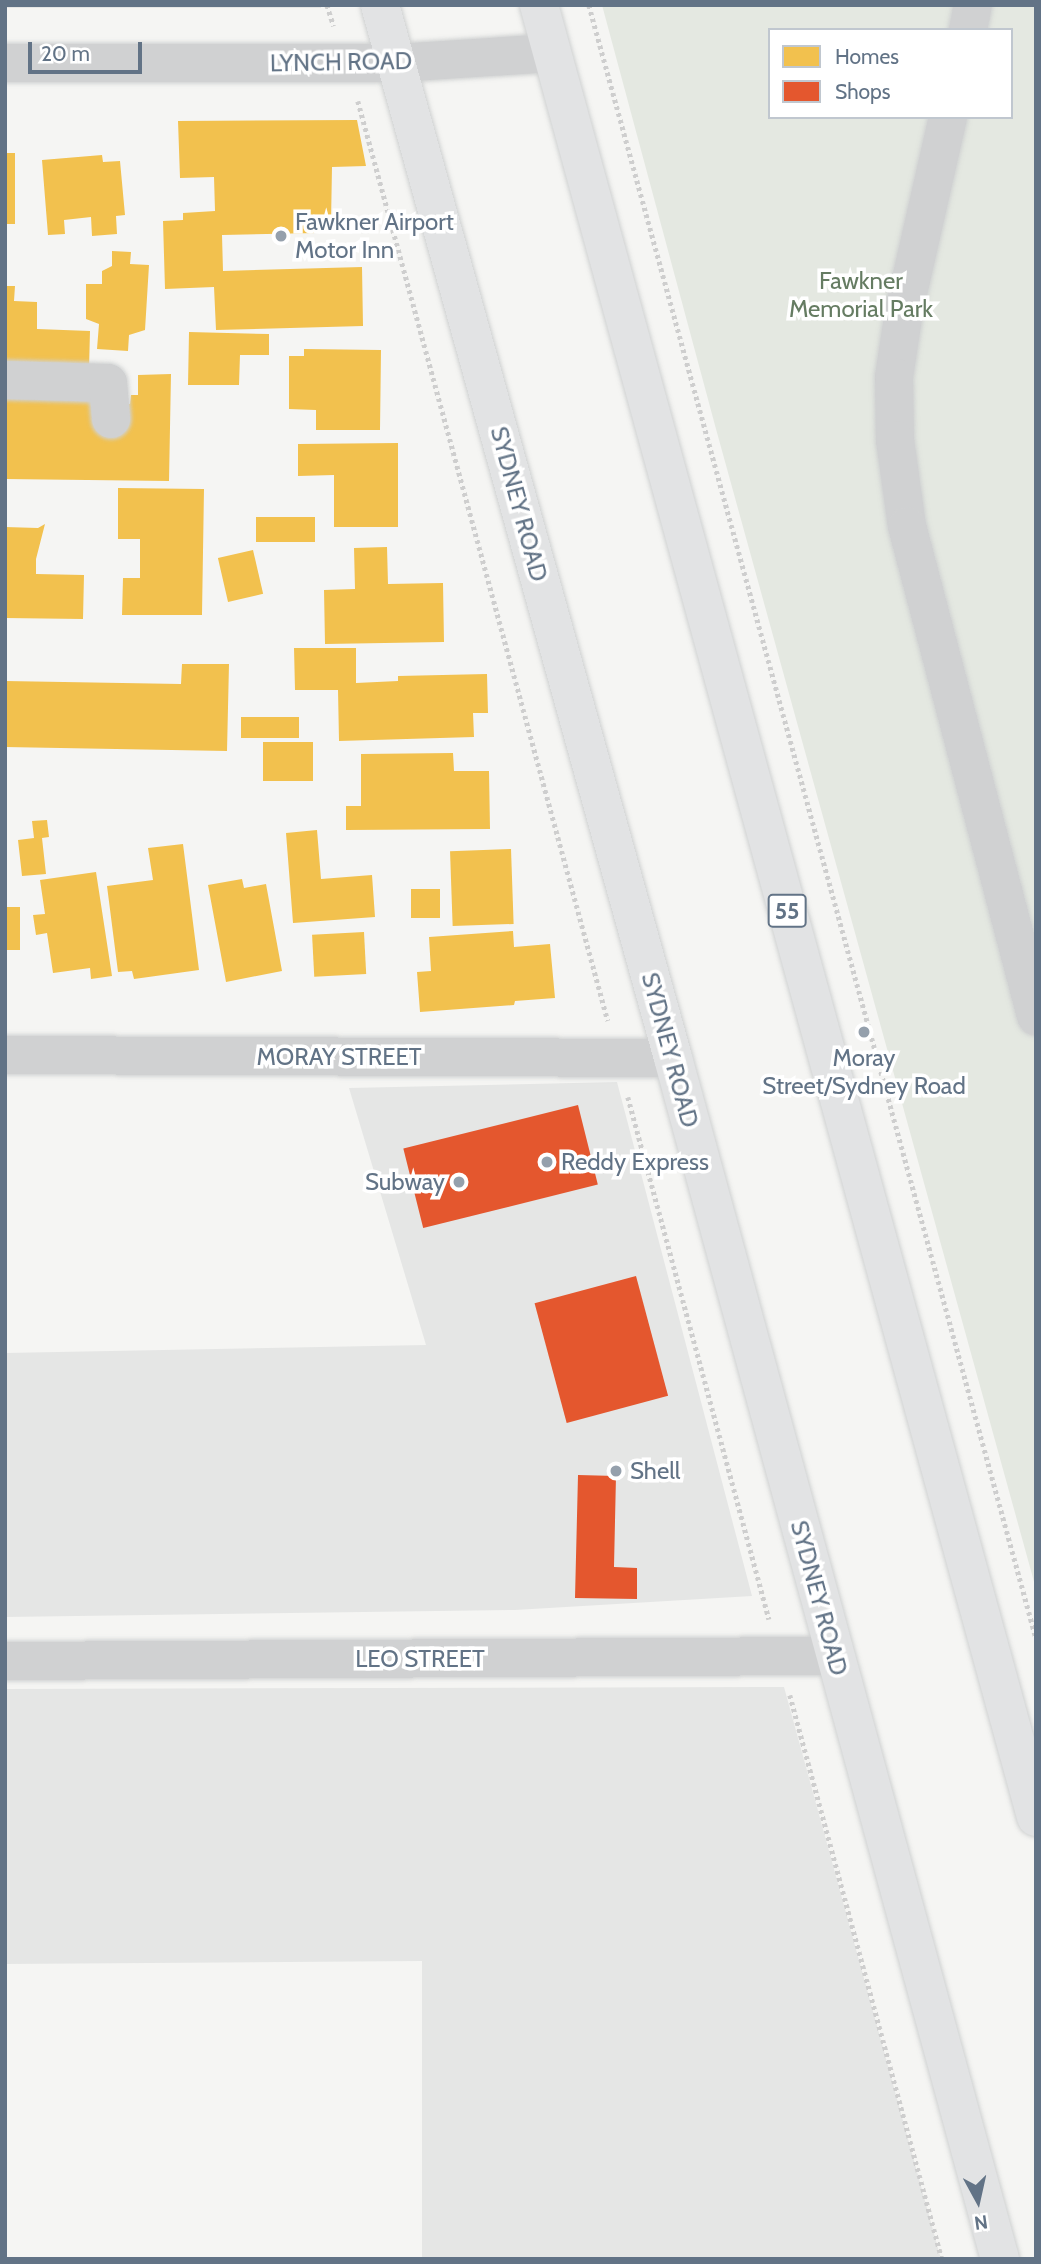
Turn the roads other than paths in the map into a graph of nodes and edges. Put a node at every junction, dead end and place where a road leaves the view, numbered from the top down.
1 (380, 5) edge
2 (539, 5) edge
3 (973, 5) edge
4 (968, 28) edge
5 (551, 53) junction
6 (5, 63) edge
7 (397, 63) junction
8 (948, 119) edge
9 (5, 380) edge
10 (111, 419) dead end
11 (1036, 1016) edge
12 (5, 1055) edge
13 (673, 1058) junction
14 (834, 1656) junction
15 (5, 1661) edge
16 (1036, 1817) edge
17 (1000, 2259) edge

1 - 7 highway, SYDNEY ROAD
2 - 5 highway, 55
3 - 4 street
5 - 7 street, LYNCH ROAD
5 - 16 highway, 55
6 - 7 street, LYNCH ROAD
7 - 13 highway, SYDNEY ROAD
8 - 11 street
9 - 10 street
12 - 13 street, MORAY STREET
13 - 14 highway, SYDNEY ROAD
14 - 15 street, LEO STREET
14 - 17 highway, SYDNEY ROAD

